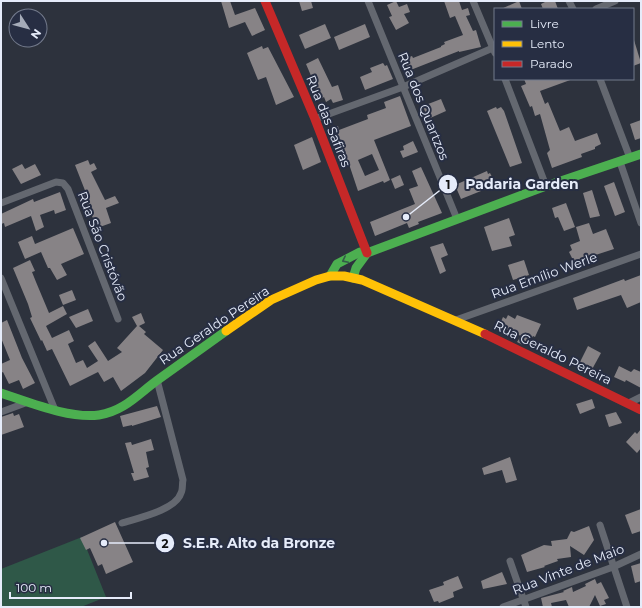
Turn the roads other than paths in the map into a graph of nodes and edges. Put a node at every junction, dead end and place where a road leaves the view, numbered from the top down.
1 (265, 1) edge
2 (368, 1) edge
3 (473, 1) edge
4 (615, 1) edge
5 (598, 8) edge
6 (494, 49) edge
7 (505, 80) edge
8 (600, 80) edge
9 (403, 87) junction
10 (316, 119) junction
11 (641, 154) edge
12 (630, 158) junction
13 (620, 162) junction
14 (546, 186) junction
15 (1, 203) edge
16 (457, 220) junction
17 (641, 223) edge
18 (367, 253) junction
19 (641, 254) edge
20 (330, 276) junction
21 (1, 278) edge
22 (353, 278) junction
23 (118, 319) dead end
24 (456, 320) junction
25 (157, 380) junction
26 (1, 393) edge
27 (641, 397) edge
28 (28, 402) junction
29 (629, 403) junction
30 (55, 410) junction
31 (641, 410) edge
32 (1, 412) edge
33 (122, 523) dead end
34 (600, 525) dead end
35 (641, 554) edge
36 (510, 561) dead end
37 (613, 567) junction
38 (523, 598) junction
39 (503, 607) edge
40 (526, 607) edge
41 (627, 607) edge

1 - 10 main road, Rua das Safiras
2 - 9 street, Rua dos Quartzos
3 - 6 street
4 - 5 street
6 - 9 street
7 - 14 street
8 - 12 street
9 - 10 street
9 - 16 street, Rua dos Quartzos
10 - 18 main road, Rua das Safiras
11 - 12 main road
12 - 13 main road
13 - 14 main road
13 - 17 street
14 - 16 main road
15 - 23 street, Rua São Cristóvão
16 - 18 main road
18 -> 20 main road
18 - 22 main road
19 - 24 street, Rua Emílio Werle
20 - 22 main road, Rua Geraldo Pereira
20 - 25 main road, Rua Geraldo Pereira
21 - 30 street
22 - 24 main road, Rua Geraldo Pereira
24 - 29 main road, Rua Geraldo Pereira
25 - 30 main road, Rua Geraldo Pereira
25 - 33 street
26 - 28 main road, Rua Geraldo Pereira
27 - 29 street
28 - 30 main road, Rua Geraldo Pereira
28 - 32 street
29 - 31 main road, Rua Geraldo Pereira
34 - 37 street
35 - 37 street, Rua Vinte de Maio
36 - 38 street
37 - 38 street, Rua Vinte de Maio
37 - 41 street
38 - 39 street, Rua Vinte de Maio
38 - 40 street

